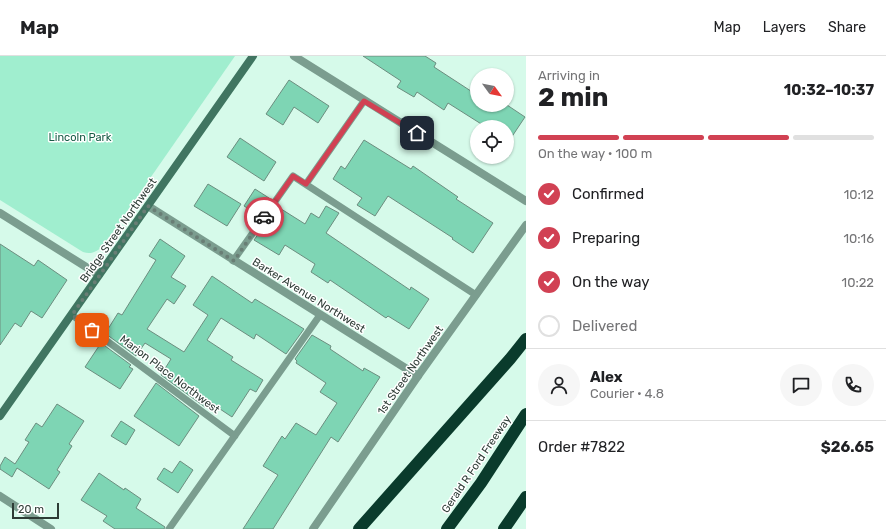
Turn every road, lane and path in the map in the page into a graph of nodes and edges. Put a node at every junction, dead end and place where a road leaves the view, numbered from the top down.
1 (253, 56) edge
2 (294, 56) edge
3 (364, 101) junction
4 (306, 184) junction
5 (526, 201) edge
6 (148, 206) junction
7 (0, 213) edge
8 (526, 225) edge
9 (234, 261) junction
10 (99, 275) junction
11 (476, 295) junction
12 (72, 315) junction
13 (320, 315) junction
14 (526, 339) edge
15 (418, 376) junction
16 (526, 414) edge
17 (0, 416) edge
18 (235, 436) junction
19 (0, 496) edge
20 (526, 497) edge
21 (51, 529) edge
22 (169, 529) edge
23 (314, 529) edge
24 (359, 529) edge
25 (448, 529) edge
26 (504, 529) edge

1 - 6 main road, Bridge Street Northwest
2 - 3 street
3 - 4 lane
3 - 5 street
4 - 9 lane
4 - 11 lane
6 - 9 street, Barker Avenue Northwest
6 - 10 main road, Bridge Street Northwest
7 - 10 street
8 - 11 street, 1st Street Northwest
9 - 13 street, Barker Avenue Northwest
10 - 12 main road, Bridge Street Northwest
11 - 15 street, 1st Street Northwest
12 - 17 main road, Bridge Street Northwest
12 - 18 lane, Marion Place Northwest
13 - 15 street, Barker Avenue Northwest
13 - 18 lane
14 - 24 highway
15 - 23 street, 1st Street Northwest
16 - 25 highway, Gerald R Ford Freeway
18 - 22 lane
19 - 21 street
20 - 26 highway

